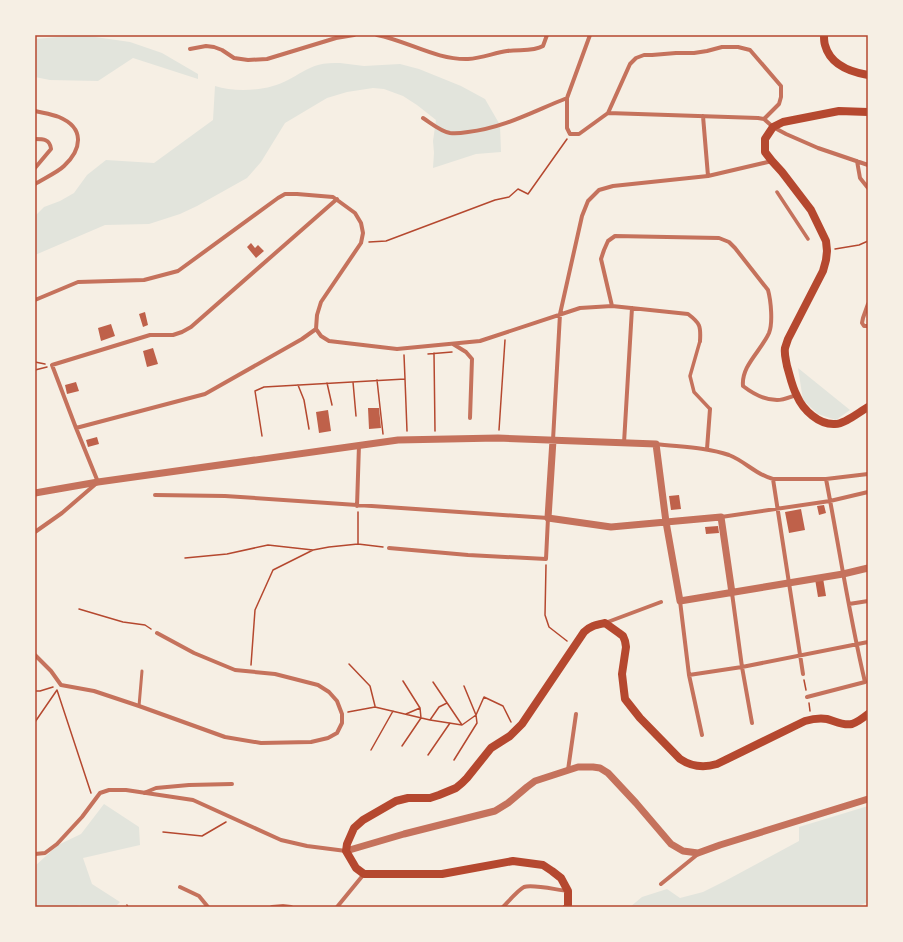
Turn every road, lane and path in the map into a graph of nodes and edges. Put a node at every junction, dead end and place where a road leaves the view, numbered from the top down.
1 (354, 35) edge
2 (377, 35) edge
3 (547, 35) edge
4 (590, 35) edge
5 (824, 35) edge
6 (190, 49) dead end
7 (868, 75) edge
8 (567, 98) junction
9 (35, 111) edge
10 (868, 112) edge
11 (608, 113) junction
12 (703, 116) junction
13 (422, 118) dead end
14 (764, 120) junction
15 (773, 127) junction
16 (570, 134) junction
17 (35, 139) edge
18 (772, 161) junction
19 (857, 162) junction
20 (868, 165) edge
21 (35, 168) edge
22 (708, 176) junction
23 (35, 184) edge
24 (868, 188) edge
25 (777, 192) dead end
26 (336, 199) junction
27 (808, 239) dead end
28 (868, 241) edge
29 (361, 243) junction
30 (827, 251) junction
31 (35, 300) edge
32 (868, 304) edge
33 (612, 306) junction
34 (632, 308) junction
35 (560, 314) junction
36 (868, 326) edge
37 (316, 329) junction
38 (506, 332) junction
39 (700, 341) joint
40 (453, 344) junction
41 (466, 352) junction
42 (434, 353) junction
43 (426, 354) dead end
44 (404, 355) dead end
45 (35, 362) edge
46 (52, 365) junction
47 (35, 370) edge
48 (406, 379) junction
49 (378, 380) junction
50 (353, 382) junction
51 (327, 383) junction
52 (298, 385) junction
53 (796, 395) junction
54 (332, 405) dead end
55 (868, 407) edge
56 (710, 408) joint
57 (356, 416) dead end
58 (470, 418) dead end
59 (76, 428) junction
60 (309, 429) dead end
61 (262, 436) dead end
62 (498, 438) junction
63 (435, 439) junction
64 (407, 440) junction
65 (554, 440) junction
66 (384, 442) junction
67 (624, 443) junction
68 (656, 444) junction
69 (359, 445) junction
70 (707, 449) junction
71 (868, 474) edge
72 (772, 479) junction
73 (826, 479) junction
74 (98, 482) junction
75 (868, 492) edge
76 (35, 493) edge
77 (155, 495) dead end
78 (830, 501) junction
79 (357, 506) junction
80 (778, 509) junction
81 (721, 517) junction
82 (548, 518) junction
83 (666, 522) junction
84 (35, 532) edge
85 (358, 544) junction
86 (389, 548) joint
87 (313, 550) junction
88 (185, 558) dead end
89 (546, 559) junction
90 (868, 568) edge
91 (843, 574) junction
92 (790, 583) junction
93 (732, 593) junction
94 (680, 601) junction
95 (868, 601) edge
96 (661, 602) dead end
97 (849, 604) junction
98 (79, 609) dead end
99 (605, 623) junction
100 (157, 633) joint
101 (868, 642) edge
102 (856, 644) junction
103 (575, 646) junction
104 (35, 655) edge
105 (800, 655) junction
106 (349, 664) dead end
107 (742, 667) junction
108 (142, 671) dead end
109 (251, 672) junction
110 (803, 674) dead end
111 (689, 675) junction
112 (403, 681) dead end
113 (434, 682) dead end
114 (61, 685) junction
115 (464, 686) dead end
116 (35, 691) edge
117 (807, 697) dead end
118 (448, 703) junction
119 (139, 706) junction
120 (375, 707) junction
121 (420, 708) junction
122 (394, 711) junction
123 (342, 714) junction
124 (406, 714) junction
125 (576, 714) dead end
126 (868, 714) edge
127 (476, 715) junction
128 (421, 718) junction
129 (430, 720) junction
130 (35, 722) edge
131 (752, 722) dead end
132 (450, 723) junction
133 (462, 725) junction
134 (516, 731) junction
135 (702, 735) dead end
136 (402, 746) dead end
137 (371, 750) dead end
138 (428, 755) dead end
139 (454, 760) dead end
140 (568, 770) junction
141 (232, 784) dead end
142 (144, 793) junction
143 (868, 800) edge
144 (94, 801) junction
145 (232, 818) junction
146 (163, 832) dead end
147 (346, 851) junction
148 (698, 853) junction
149 (35, 854) edge
150 (364, 874) junction
151 (661, 884) dead end
152 (180, 887) dead end
153 (568, 891) junction
154 (208, 907) edge
155 (272, 907) edge
156 (291, 907) edge
157 (337, 907) edge
158 (503, 907) edge
159 (567, 907) edge

1 - 6 street
2 - 3 street
4 - 8 street
5 - 7 main road
8 - 13 street
8 - 16 street
9 - 23 street
10 - 15 main road
11 - 12 street
11 - 14 street
11 - 16 street
12 - 14 street
12 - 22 street
14 - 15 street
15 - 18 main road
15 - 19 street
16 - 29 path
17 - 21 street
18 - 22 street
18 - 30 main road
19 - 20 street
19 - 24 street
22 - 35 street
25 - 27 street
26 - 29 street
26 - 31 street
26 - 46 street
28 - 30 path
29 - 37 street
30 - 53 main road
32 - 36 street
33 - 34 street
33 - 35 street
33 - 53 street
34 - 39 street
34 - 67 street
35 - 38 street
35 - 65 street
37 - 40 street
37 - 59 street
38 - 40 street
38 - 62 path
39 - 56 street
40 - 41 street
41 - 42 path
41 - 58 street
42 - 43 path
42 - 63 path
44 - 48 path
45 - 46 path
46 - 47 path
46 - 59 street
48 - 49 path
48 - 64 path
49 - 50 path
49 - 66 path
50 - 51 path
50 - 57 path
51 - 52 path
51 - 54 path
52 - 60 path
52 - 61 path
53 - 55 main road
56 - 70 street
59 - 74 street
62 - 63 street
62 - 65 street
63 - 64 street
64 - 66 street
65 - 67 street
65 - 82 street
66 - 69 street
67 - 68 street
68 - 70 street
68 - 83 street
69 - 74 street
69 - 79 street
70 - 72 street
71 - 73 street
72 - 73 street
72 - 80 street
73 - 78 street
74 - 76 street
74 - 84 street
75 - 78 street
77 - 79 street
78 - 80 street
78 - 91 street
79 - 82 street
79 - 85 path
80 - 81 street
80 - 92 street
81 - 83 street
81 - 93 street
82 - 83 street
82 - 89 street
83 - 94 street
85 - 86 path
85 - 87 path
86 - 89 street
87 - 88 path
87 - 109 path
89 - 103 path
90 - 91 street
91 - 92 street
91 - 97 street
92 - 93 street
92 - 105 street
93 - 94 street
93 - 107 street
94 - 111 street
95 - 97 street
96 - 99 street
97 - 102 street
98 - 100 path
99 - 103 main road
99 - 126 main road
100 - 109 street
101 - 102 street
102 - 105 street
102 - 117 street
103 - 134 main road
104 - 114 street
105 - 107 street
105 - 110 street
106 - 120 path
107 - 111 street
107 - 131 street
108 - 119 lane
109 - 123 street
111 - 135 street
112 - 121 path
113 - 118 path
114 - 116 path
114 - 119 street
115 - 127 path
118 - 129 path
118 - 133 path
119 - 123 street
120 - 122 path
120 - 123 path
121 - 124 path
121 - 128 path
122 - 124 path
122 - 137 path
124 - 128 path
125 - 140 street
127 - 133 path
127 - 134 path
127 - 139 path
128 - 129 path
128 - 136 path
129 - 132 path
130 - 144 path
132 - 133 path
132 - 138 path
134 - 147 main road
140 - 147 street
140 - 148 street
141 - 142 street
142 - 144 street
142 - 145 street
143 - 148 street
144 - 149 street
145 - 146 path
145 - 147 street
147 - 150 main road
148 - 151 street
150 - 153 main road
150 - 157 street
152 - 154 street
153 - 158 street
153 - 159 main road
155 - 156 street

